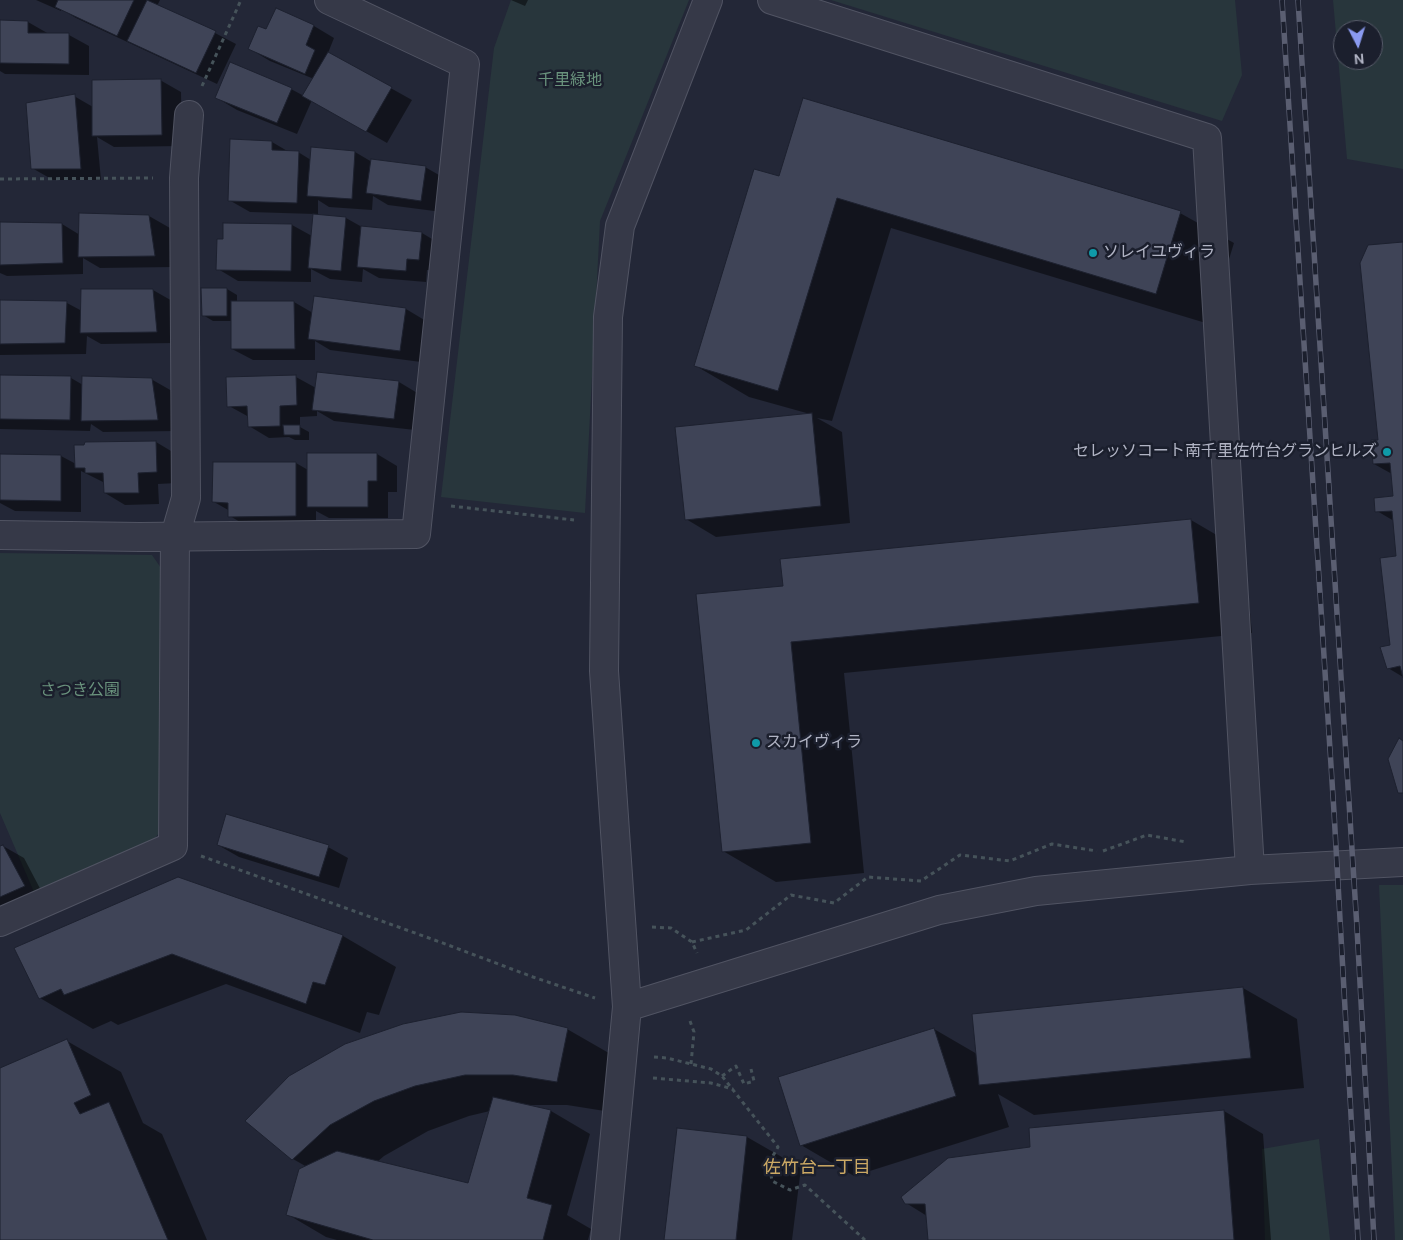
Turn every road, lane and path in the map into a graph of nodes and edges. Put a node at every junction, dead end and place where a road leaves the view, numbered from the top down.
1 (241, 0) edge
2 (330, 0) edge
3 (708, 0) edge
4 (772, 0) edge
5 (188, 115) joint
6 (184, 178) junction
7 (0, 179) edge
8 (419, 503) junction
9 (578, 521) dead end
10 (0, 535) edge
11 (175, 536) junction
12 (206, 858) dead end
13 (1403, 862) edge
14 (1250, 870) junction
15 (0, 922) edge
16 (652, 927) dead end
17 (700, 959) dead end
18 (600, 1000) dead end
19 (627, 1006) junction
20 (692, 1027) dead end
21 (667, 1058) dead end
22 (691, 1064) junction
23 (751, 1070) dead end
24 (722, 1076) junction
25 (649, 1078) dead end
26 (734, 1089) junction
27 (605, 1240) edge
28 (866, 1240) edge

1 - 5 path
2 - 8 street
3 - 19 street
4 - 14 street
5 - 6 street
6 - 7 path
6 - 11 street
8 - 9 path
8 - 11 street
10 - 11 street
11 - 15 street
12 - 18 path
13 - 14 street
14 - 19 street
16 - 17 path
19 - 27 street
20 - 22 path
21 - 22 path
22 - 24 path
23 - 24 path
24 - 26 path
25 - 26 path
26 - 28 path

